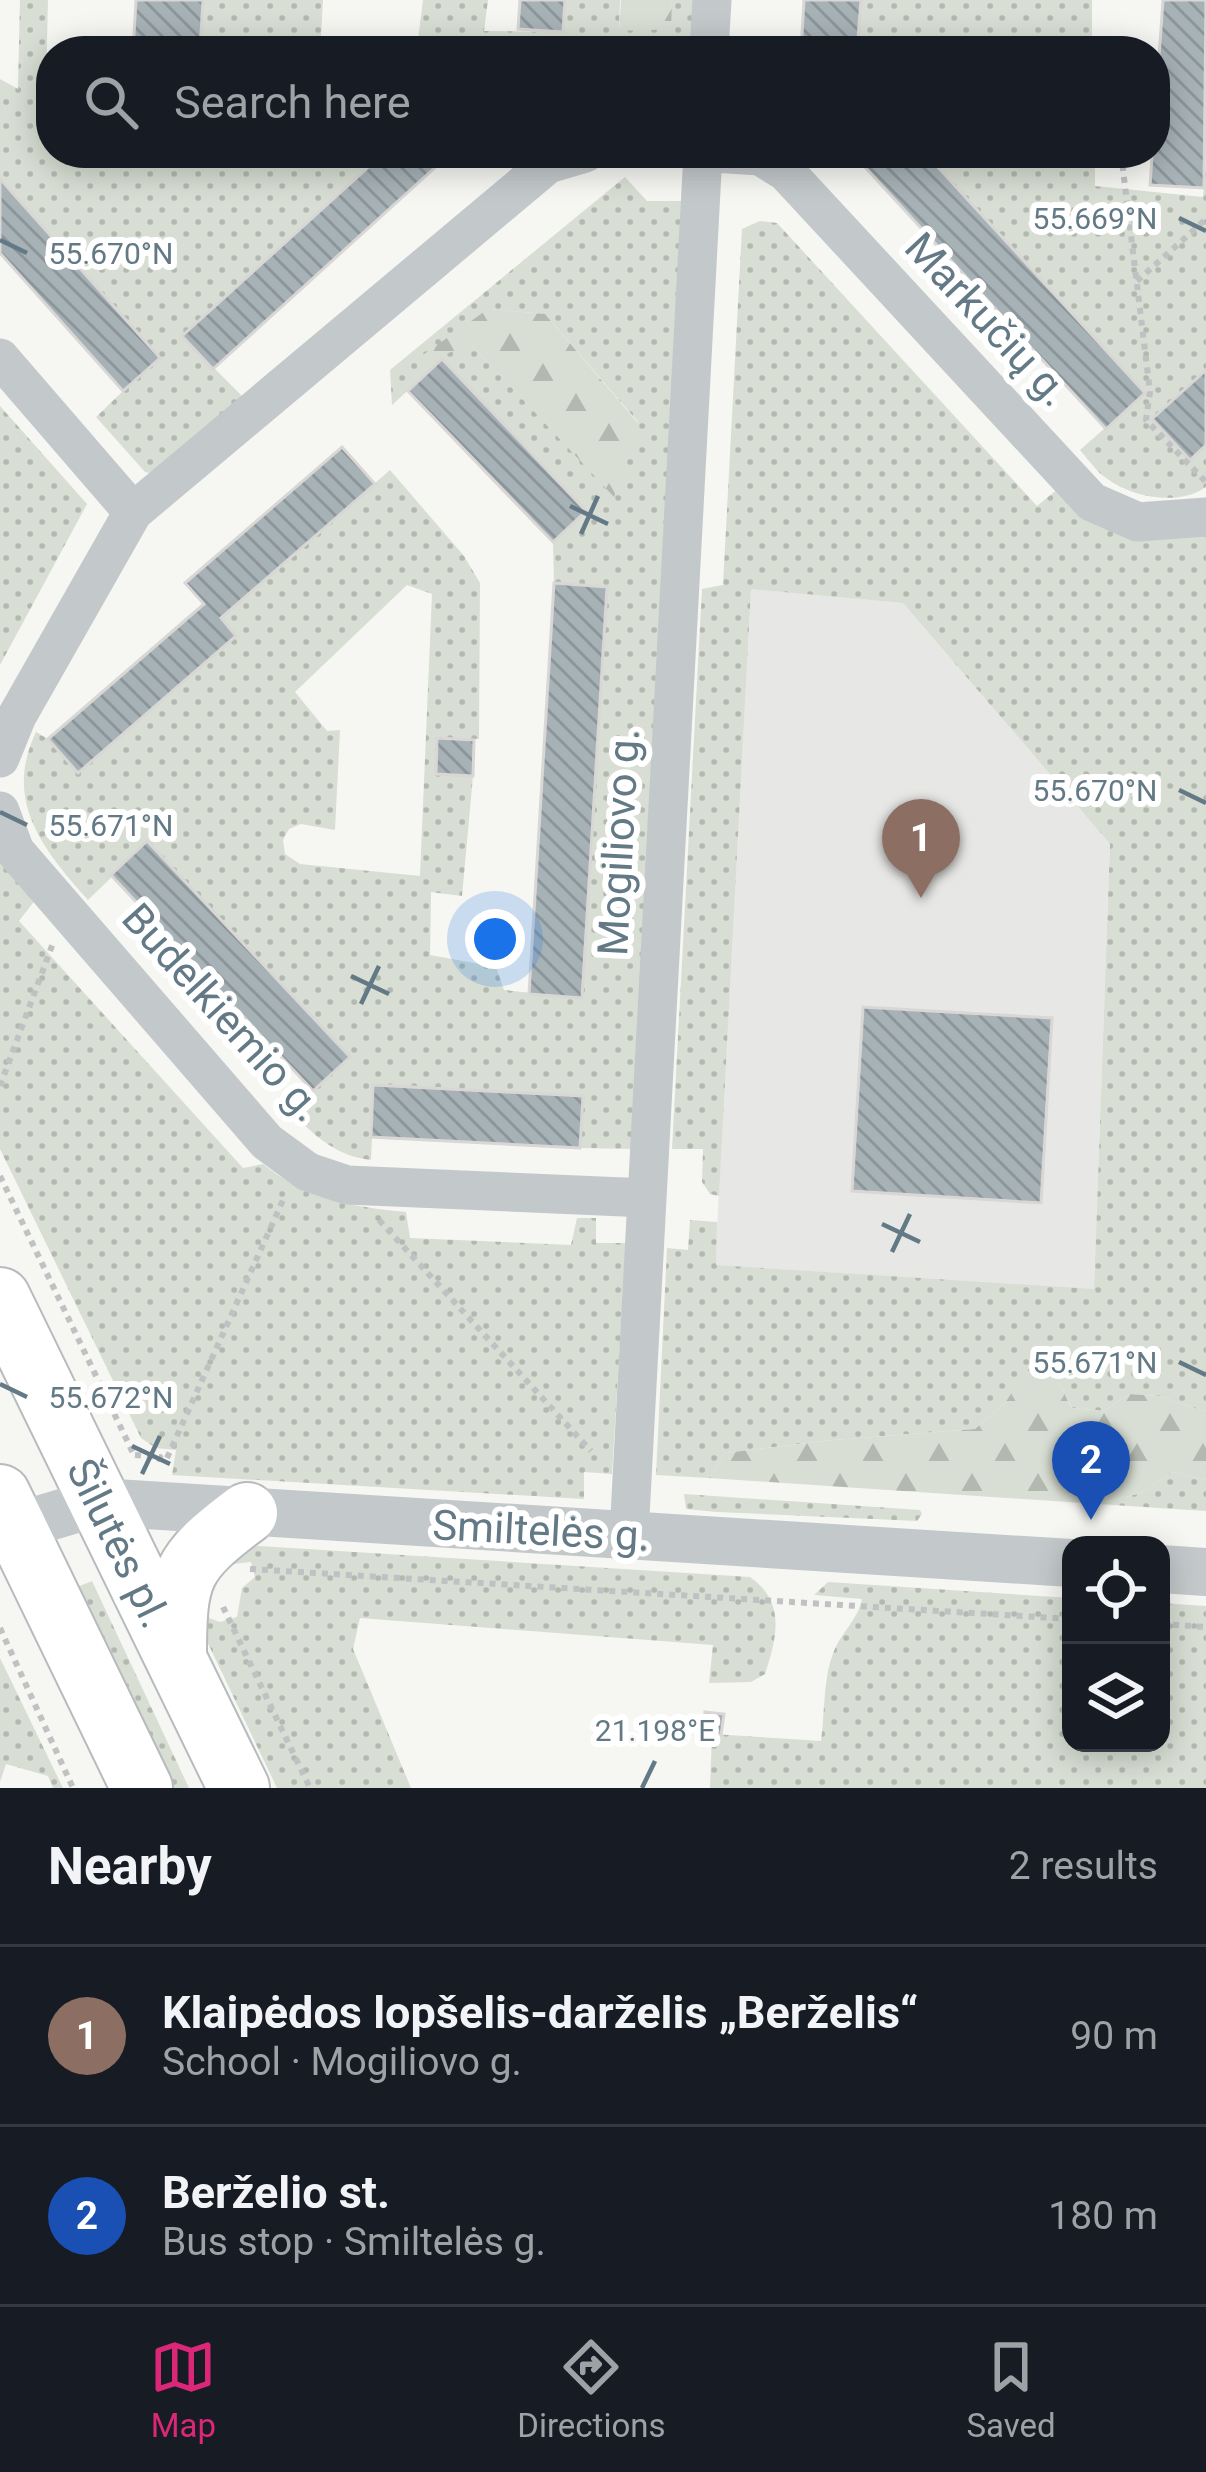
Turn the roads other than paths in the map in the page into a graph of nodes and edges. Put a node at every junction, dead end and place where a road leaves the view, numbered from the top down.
1 (712, 0) edge
2 (710, 36) edge
3 (543, 168) edge
4 (702, 168) edge
5 (780, 168) edge
6 (0, 358) edge
7 (134, 512) junction
8 (1206, 517) edge
9 (0, 758) edge
10 (0, 811) edge
11 (647, 1198) junction
12 (0, 1298) edge
13 (99, 1502) junction
14 (247, 1513) junction
15 (5, 1518) edge
16 (629, 1535) junction
17 (1062, 1562) edge
18 (1170, 1570) edge
19 (1206, 1572) edge
20 (176, 1658) junction
21 (142, 1788) edge
22 (238, 1788) edge

1 - 2 street
3 - 7 street
4 - 11 street, Mogiliovo g.
5 - 8 street, Markučių g.
6 - 7 street
7 - 9 street
10 - 11 street, Budelkiemio g.
11 - 16 street, Mogiliovo g.
12 - 13 main road, Šilutės pl.
13 - 14 street, Smiltelės g.
13 - 15 street, Smiltelės g.
13 - 20 main road, Šilutės pl.
14 - 16 street, Smiltelės g.
14 - 20 main road
15 - 21 main road, Šilutės pl.
16 - 17 street, Smiltelės g.
18 - 19 street
20 - 22 main road, Šilutės pl.

